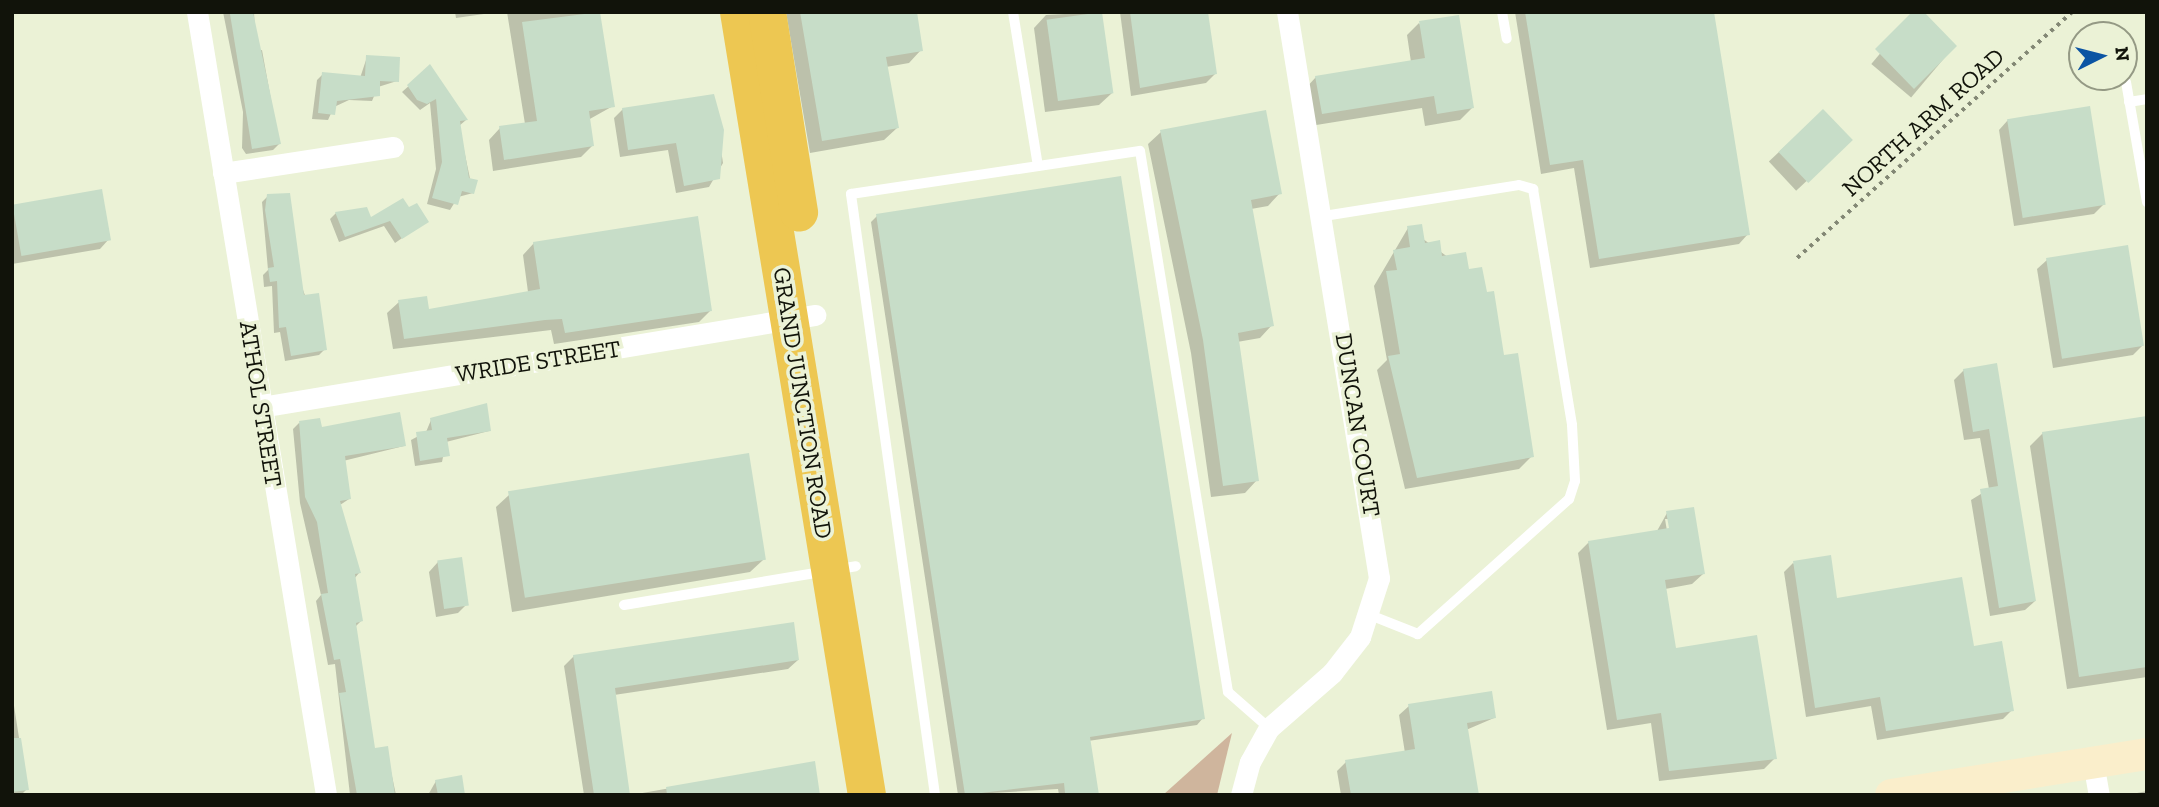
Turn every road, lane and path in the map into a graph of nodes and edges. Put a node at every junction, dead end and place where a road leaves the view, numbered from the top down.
1 (197, 12) edge
2 (738, 12) edge
3 (767, 12) edge
4 (1013, 12) edge
5 (1287, 12) edge
6 (1502, 12) edge
7 (2072, 12) edge
8 (1507, 39) dead end
9 (2127, 91) edge
10 (2147, 99) edge
11 (2129, 102) junction
12 (393, 147) dead end
13 (1038, 166) junction
14 (223, 173) junction
15 (2147, 202) edge
16 (1324, 216) junction
17 (1797, 258) dead end
18 (802, 317) junction
19 (261, 407) junction
20 (843, 568) junction
21 (624, 605) dead end
22 (1370, 615) junction
23 (1269, 728) junction
24 (2147, 754) edge
25 (2093, 762) junction
26 (1897, 794) edge
27 (326, 795) edge
28 (867, 795) edge
29 (893, 795) edge
30 (935, 795) edge
31 (1241, 795) edge
32 (2099, 795) edge

1 - 14 street, ATHOL STREET
2 - 18 highway, GRAND JUNCTION ROAD
3 - 18 highway, GRAND JUNCTION ROAD
4 - 13 lane
5 - 16 street, DUNCAN COURT
6 - 8 lane
7 - 17 path, NORTH ARM ROAD
9 - 11 lane
10 - 11 lane
11 - 15 lane
12 - 14 street
13 - 23 lane
13 - 30 lane
14 - 19 street, ATHOL STREET
16 - 22 street, DUNCAN COURT
16 - 22 lane
18 - 19 street, WRIDE STREET
18 - 20 highway, GRAND JUNCTION ROAD
19 - 27 street, ATHOL STREET
20 - 21 lane
20 - 28 highway, GRAND JUNCTION ROAD
20 - 29 highway, GRAND JUNCTION ROAD
22 - 23 street, DUNCAN COURT
23 - 31 street, DUNCAN COURT
24 - 25 main road
25 - 26 main road
25 - 32 street

